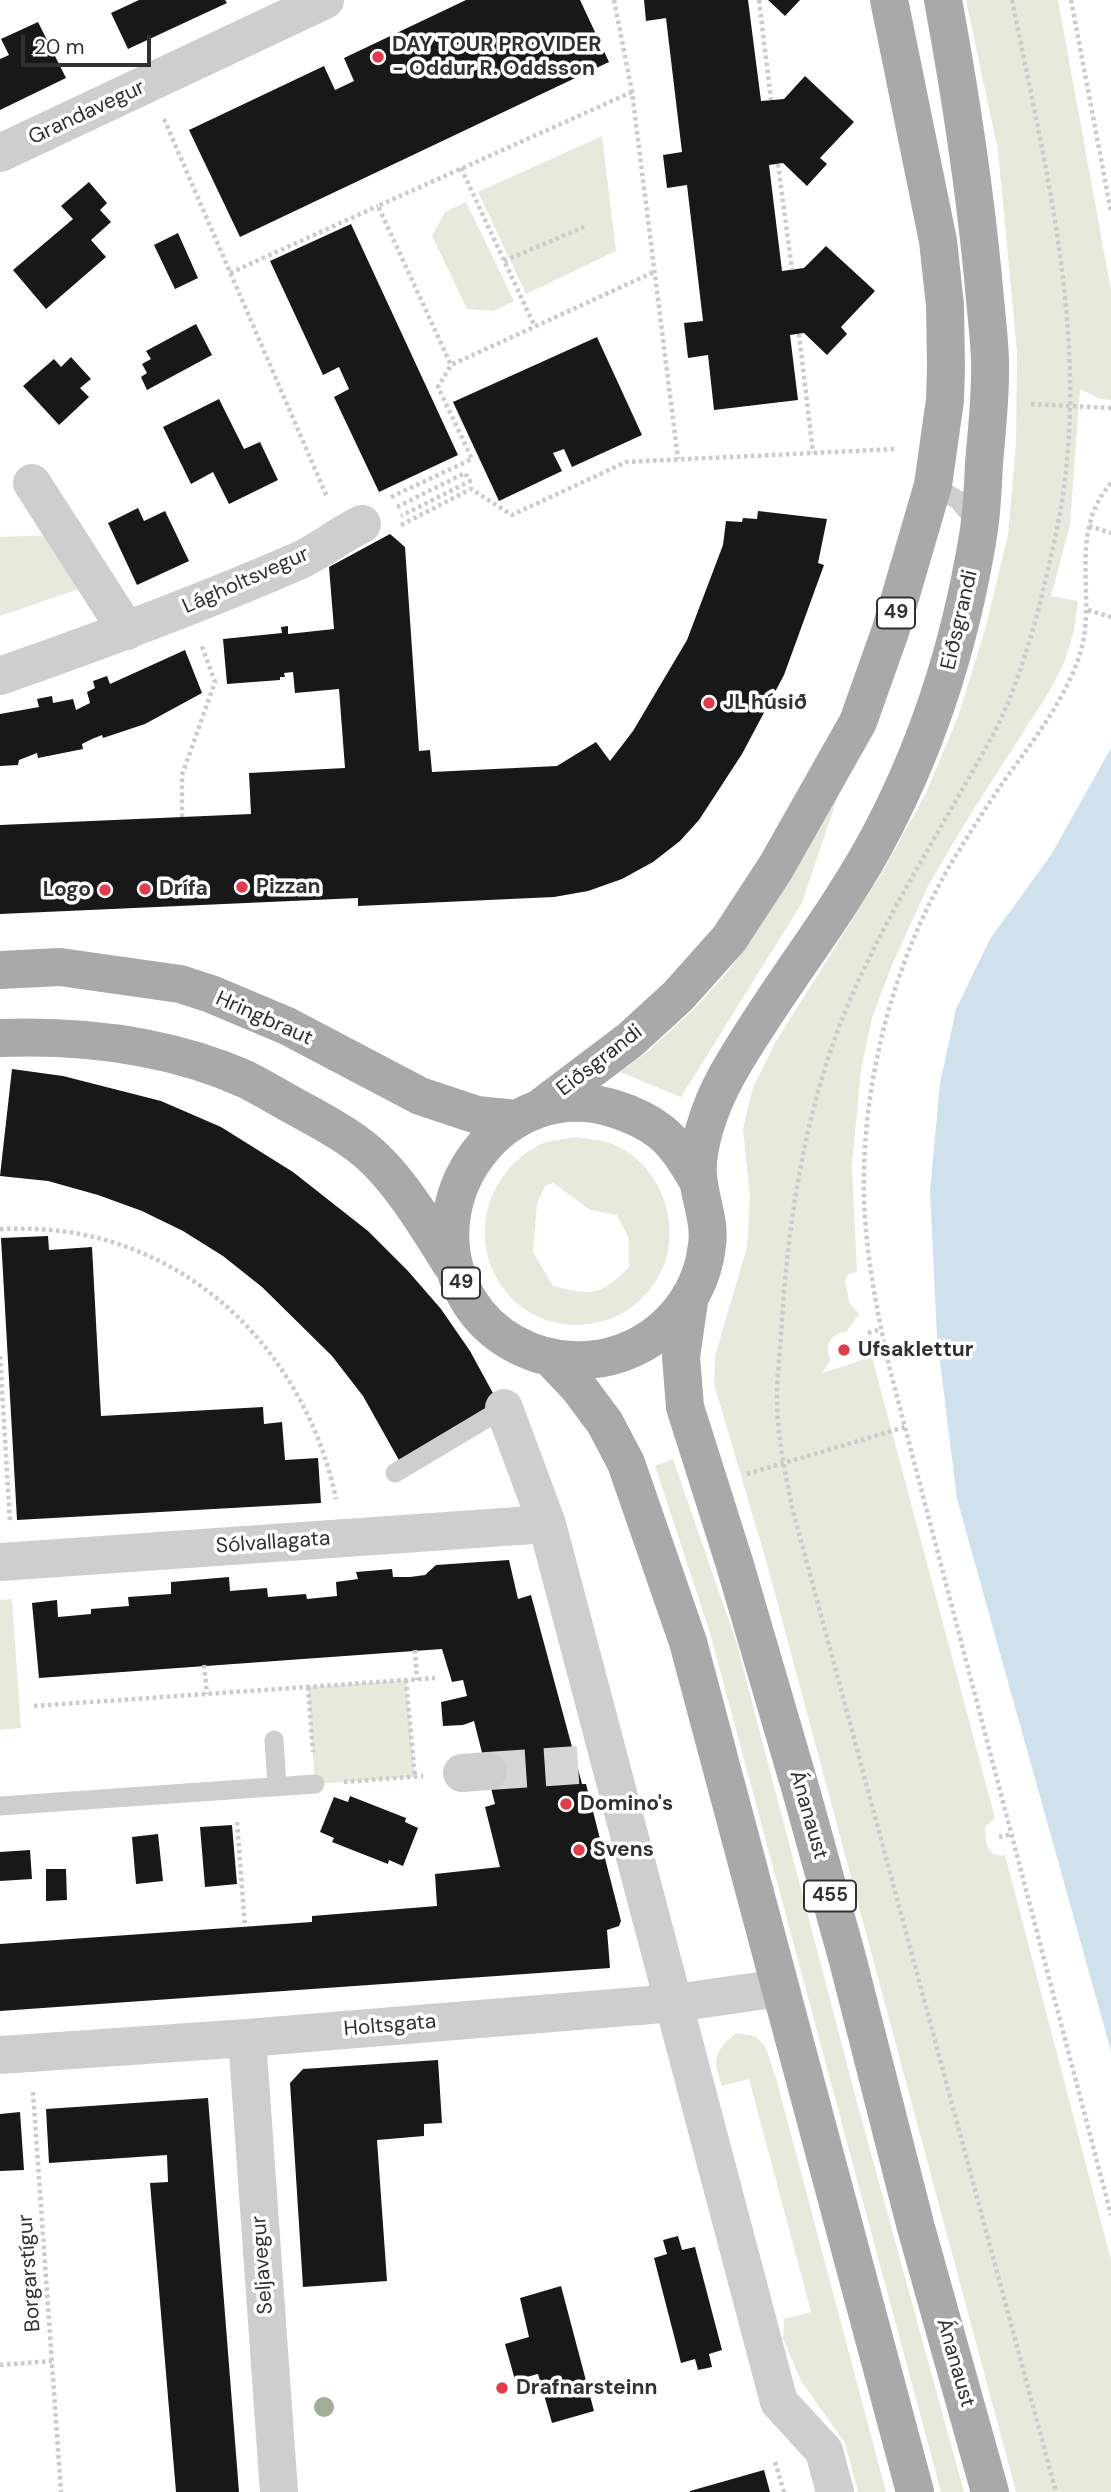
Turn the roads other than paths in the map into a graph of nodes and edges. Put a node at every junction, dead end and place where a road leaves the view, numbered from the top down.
1 (325, 0) edge
2 (889, 0) edge
3 (943, 0) edge
4 (0, 153) edge
5 (32, 483) dead end
6 (933, 485) junction
7 (370, 522) road end
8 (980, 527) junction
9 (127, 631) junction
10 (0, 676) edge
11 (0, 970) edge
12 (0, 1038) edge
13 (527, 1114) junction
14 (698, 1181) junction
15 (455, 1271) junction
16 (689, 1301) junction
17 (552, 1359) junction
18 (504, 1408) joint
19 (395, 1473) dead end
20 (547, 1524) junction
21 (6, 1561) edge
22 (274, 1740) dead end
23 (315, 1784) road end
24 (277, 1786) junction
25 (0, 1806) edge
26 (780, 1988) junction
27 (675, 2003) junction
28 (247, 2038) junction
29 (15, 2054) edge
30 (279, 2492) edge
31 (835, 2492) edge
32 (915, 2492) edge
33 (990, 2492) edge

1 - 4 street, Grandavegur
2 - 6 main road, Eiðsgrandi / 49
3 - 8 main road, Eiðsgrandi / 49
5 - 9 street
6 - 8 lane
6 - 13 main road, Eiðsgrandi / 49
7 - 9 street, Lágholtsvegur
8 - 14 main road, Eiðsgrandi / 49
9 - 10 street, Lágholtsvegur
11 - 13 main road, Hringbraut / 49
12 - 15 main road, 49
13 - 14 main road, 49
13 - 15 main road, 49
14 - 16 main road, 49
15 - 17 main road, 49
16 - 17 main road, 49
16 - 33 main road, Ánanaust / 455
17 - 26 main road
18 - 19 lane
18 - 20 street
20 - 21 street, Sólvallagata
20 - 27 street
22 - 24 lane
23 - 24 lane
24 - 25 lane
26 - 27 street, Holtsgata
26 - 32 main road
27 - 28 street, Holtsgata
27 - 31 street
28 - 29 street, Holtsgata
28 - 30 street, Seljavegur

